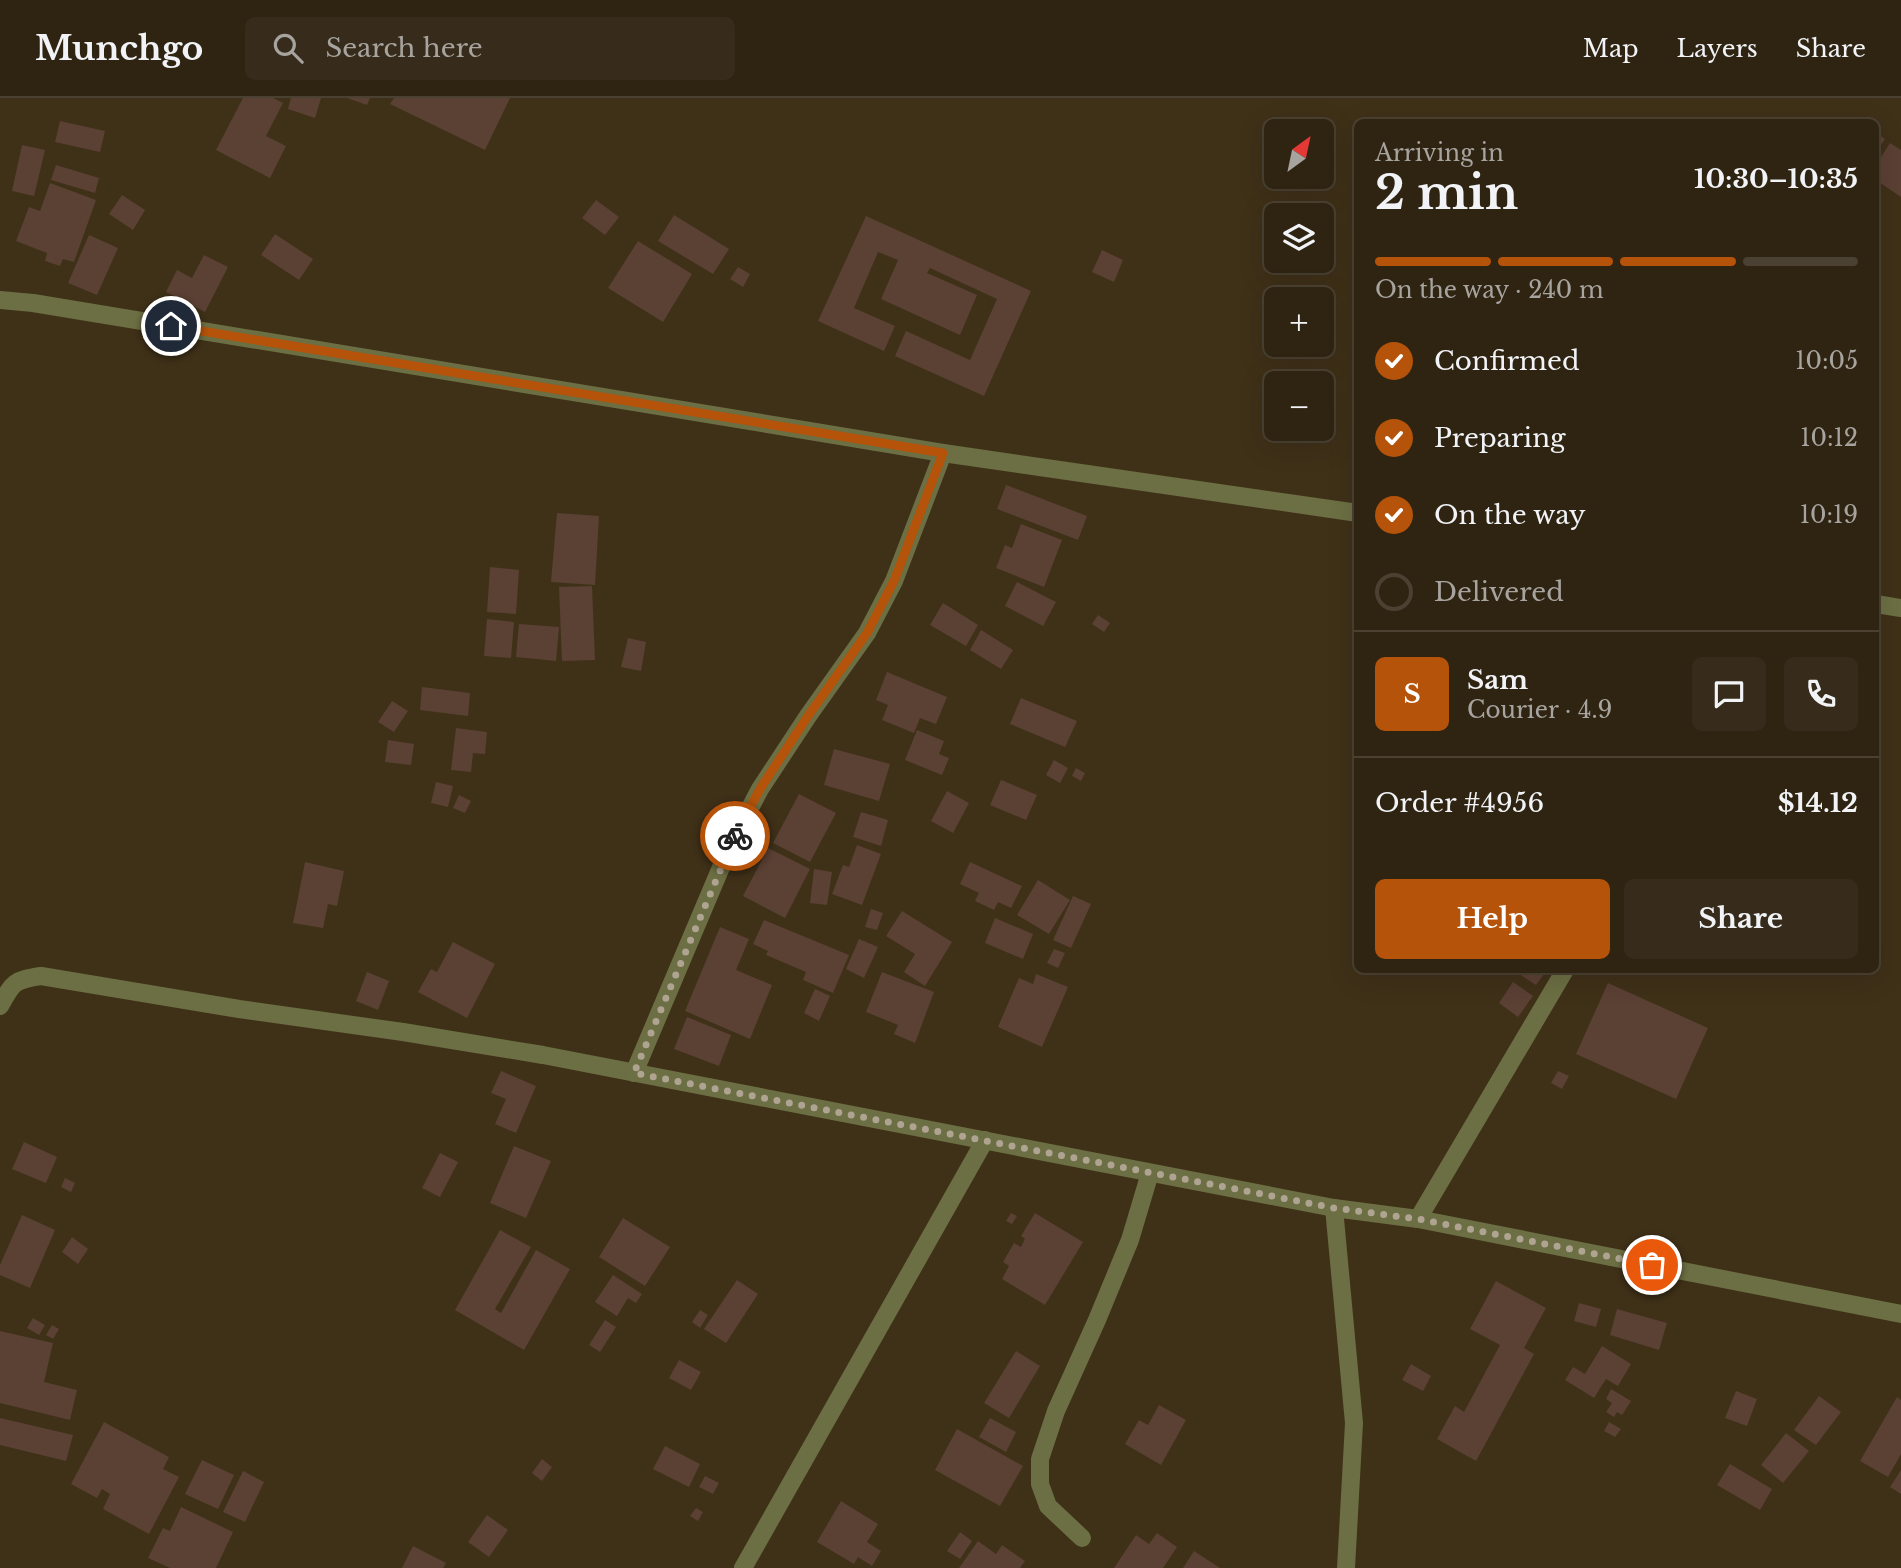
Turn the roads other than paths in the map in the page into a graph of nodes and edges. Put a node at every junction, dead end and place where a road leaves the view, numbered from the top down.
1 (0, 300) edge
2 (943, 453) junction
3 (1354, 512) edge
4 (1879, 604) edge
5 (1901, 608) edge
6 (1563, 973) edge
7 (0, 1006) edge
8 (634, 1073) junction
9 (985, 1140) junction
10 (1150, 1173) junction
11 (1334, 1208) junction
12 (1418, 1219) junction
13 (1901, 1314) edge
14 (1082, 1538) dead end
15 (743, 1568) edge
16 (1346, 1568) edge

1 - 2 street
2 - 3 street
2 - 8 street
4 - 5 street
6 - 12 street
7 - 8 street
8 - 9 street
9 - 10 street
9 - 15 street
10 - 11 street
10 - 14 street
11 - 12 street
11 - 16 street
12 - 13 street

